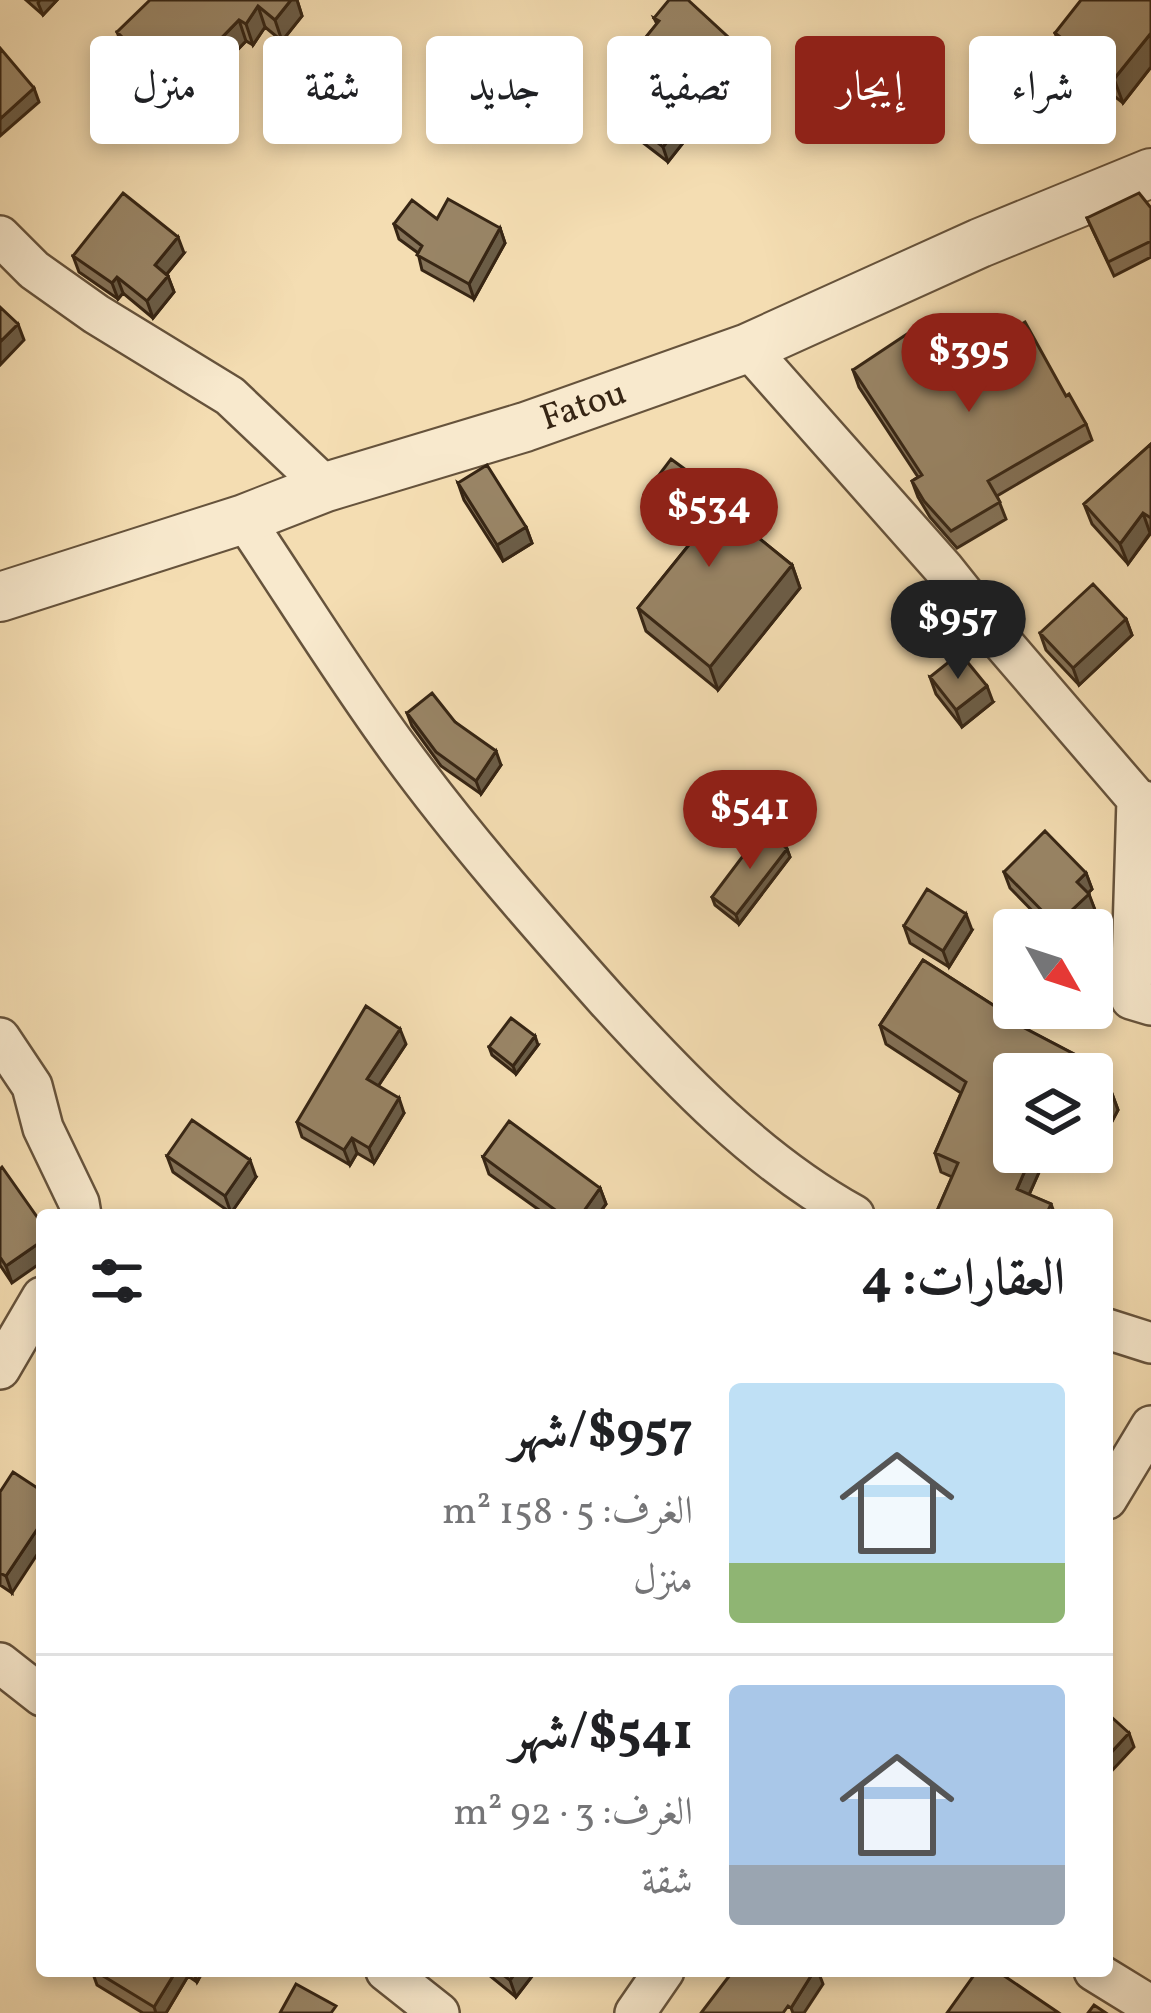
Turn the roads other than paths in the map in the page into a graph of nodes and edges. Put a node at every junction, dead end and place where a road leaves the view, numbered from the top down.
1 (1151, 173) edge
2 (0, 236) edge
3 (748, 347) junction
4 (326, 487) junction
5 (244, 519) junction
6 (0, 597) edge
7 (1144, 801) edge
8 (1151, 1005) edge
9 (0, 1038) edge
10 (80, 1209) edge
11 (843, 1209) edge
12 (36, 1307) edge
13 (1113, 1331) edge
14 (1151, 1343) edge
15 (0, 1370) edge
16 (1151, 1426) edge
17 (1113, 1489) edge
18 (0, 1663) edge
19 (36, 1691) edge
20 (394, 1977) edge
21 (660, 1977) edge
22 (1104, 1977) edge
23 (1151, 2006) edge
24 (439, 2013) edge
25 (635, 2013) edge

1 - 3 street, Fatou
2 - 4 street
3 - 4 street, Fatou
3 - 7 street
4 - 5 street, Fatou
5 - 6 street, Fatou
5 - 11 street
7 - 8 street
9 - 10 street
12 - 15 street
13 - 14 street
16 - 17 street
18 - 19 street
20 - 24 street
21 - 25 street
22 - 23 street

